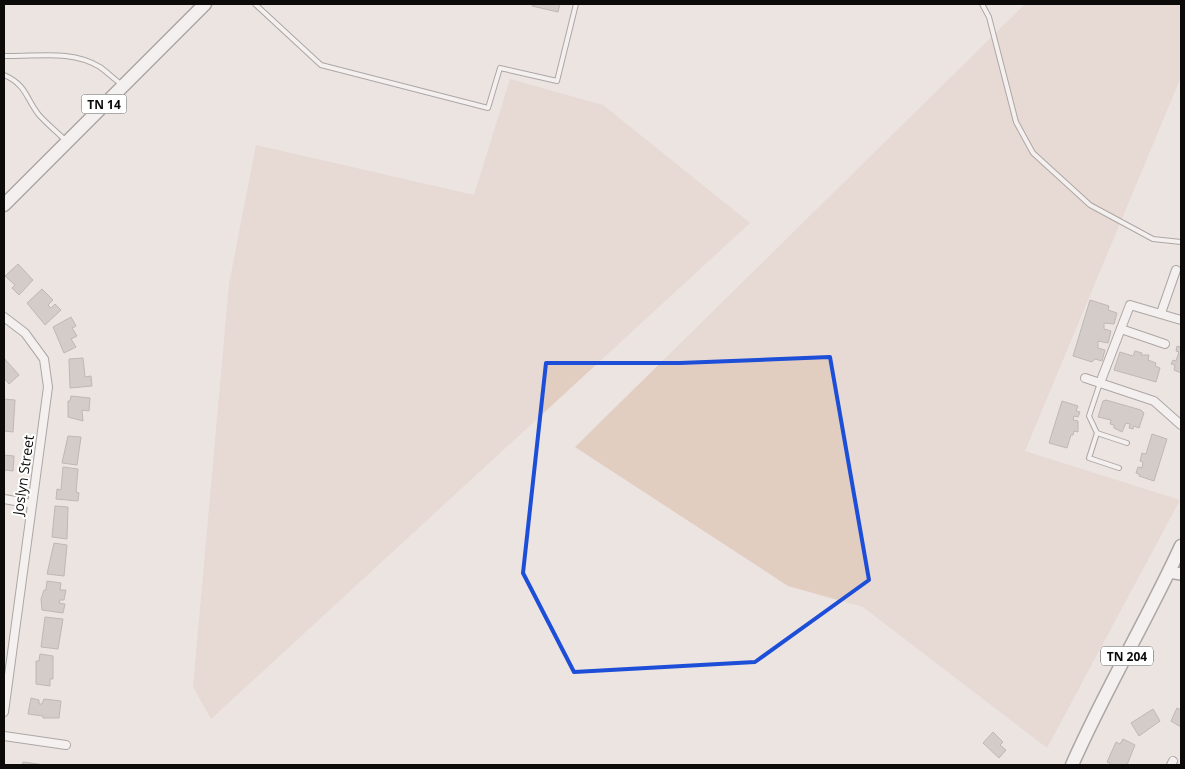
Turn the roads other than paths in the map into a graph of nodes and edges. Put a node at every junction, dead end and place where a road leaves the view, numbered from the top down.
1 (205, 4) edge
2 (255, 4) edge
3 (576, 4) edge
4 (982, 4) edge
5 (4, 56) edge
6 (4, 75) edge
7 (123, 86) junction
8 (67, 142) junction
9 (4, 205) edge
10 (1181, 242) edge
11 (1176, 270) dead end
12 (1161, 313) junction
13 (4, 317) edge
14 (1181, 320) edge
15 (1121, 329) junction
16 (1165, 344) dead end
17 (1084, 378) dead end
18 (1100, 383) junction
19 (1181, 425) edge
20 (1097, 432) junction
21 (1127, 443) dead end
22 (1120, 468) dead end
23 (4, 499) edge
24 (32, 504) junction
25 (1181, 546) edge
26 (1175, 573) edge
27 (4, 712) edge
28 (4, 736) edge
29 (66, 745) dead end
30 (1072, 765) edge

1 - 7 main road, TN 14
2 - 3 lane
4 - 10 lane
5 - 7 lane
6 - 8 lane
7 - 8 main road, TN 14
8 - 9 main road, TN 14
11 - 12 street
12 - 14 street
12 - 15 street
13 - 24 street, Joslyn Street
15 - 16 street
15 - 18 street
17 - 18 street
18 - 19 street
18 - 20 lane
20 - 21 lane
20 - 22 lane
23 - 24 street
24 - 27 street, Joslyn Street
25 - 26 main road, TN 204
26 - 30 main road, TN 204
28 - 29 street

